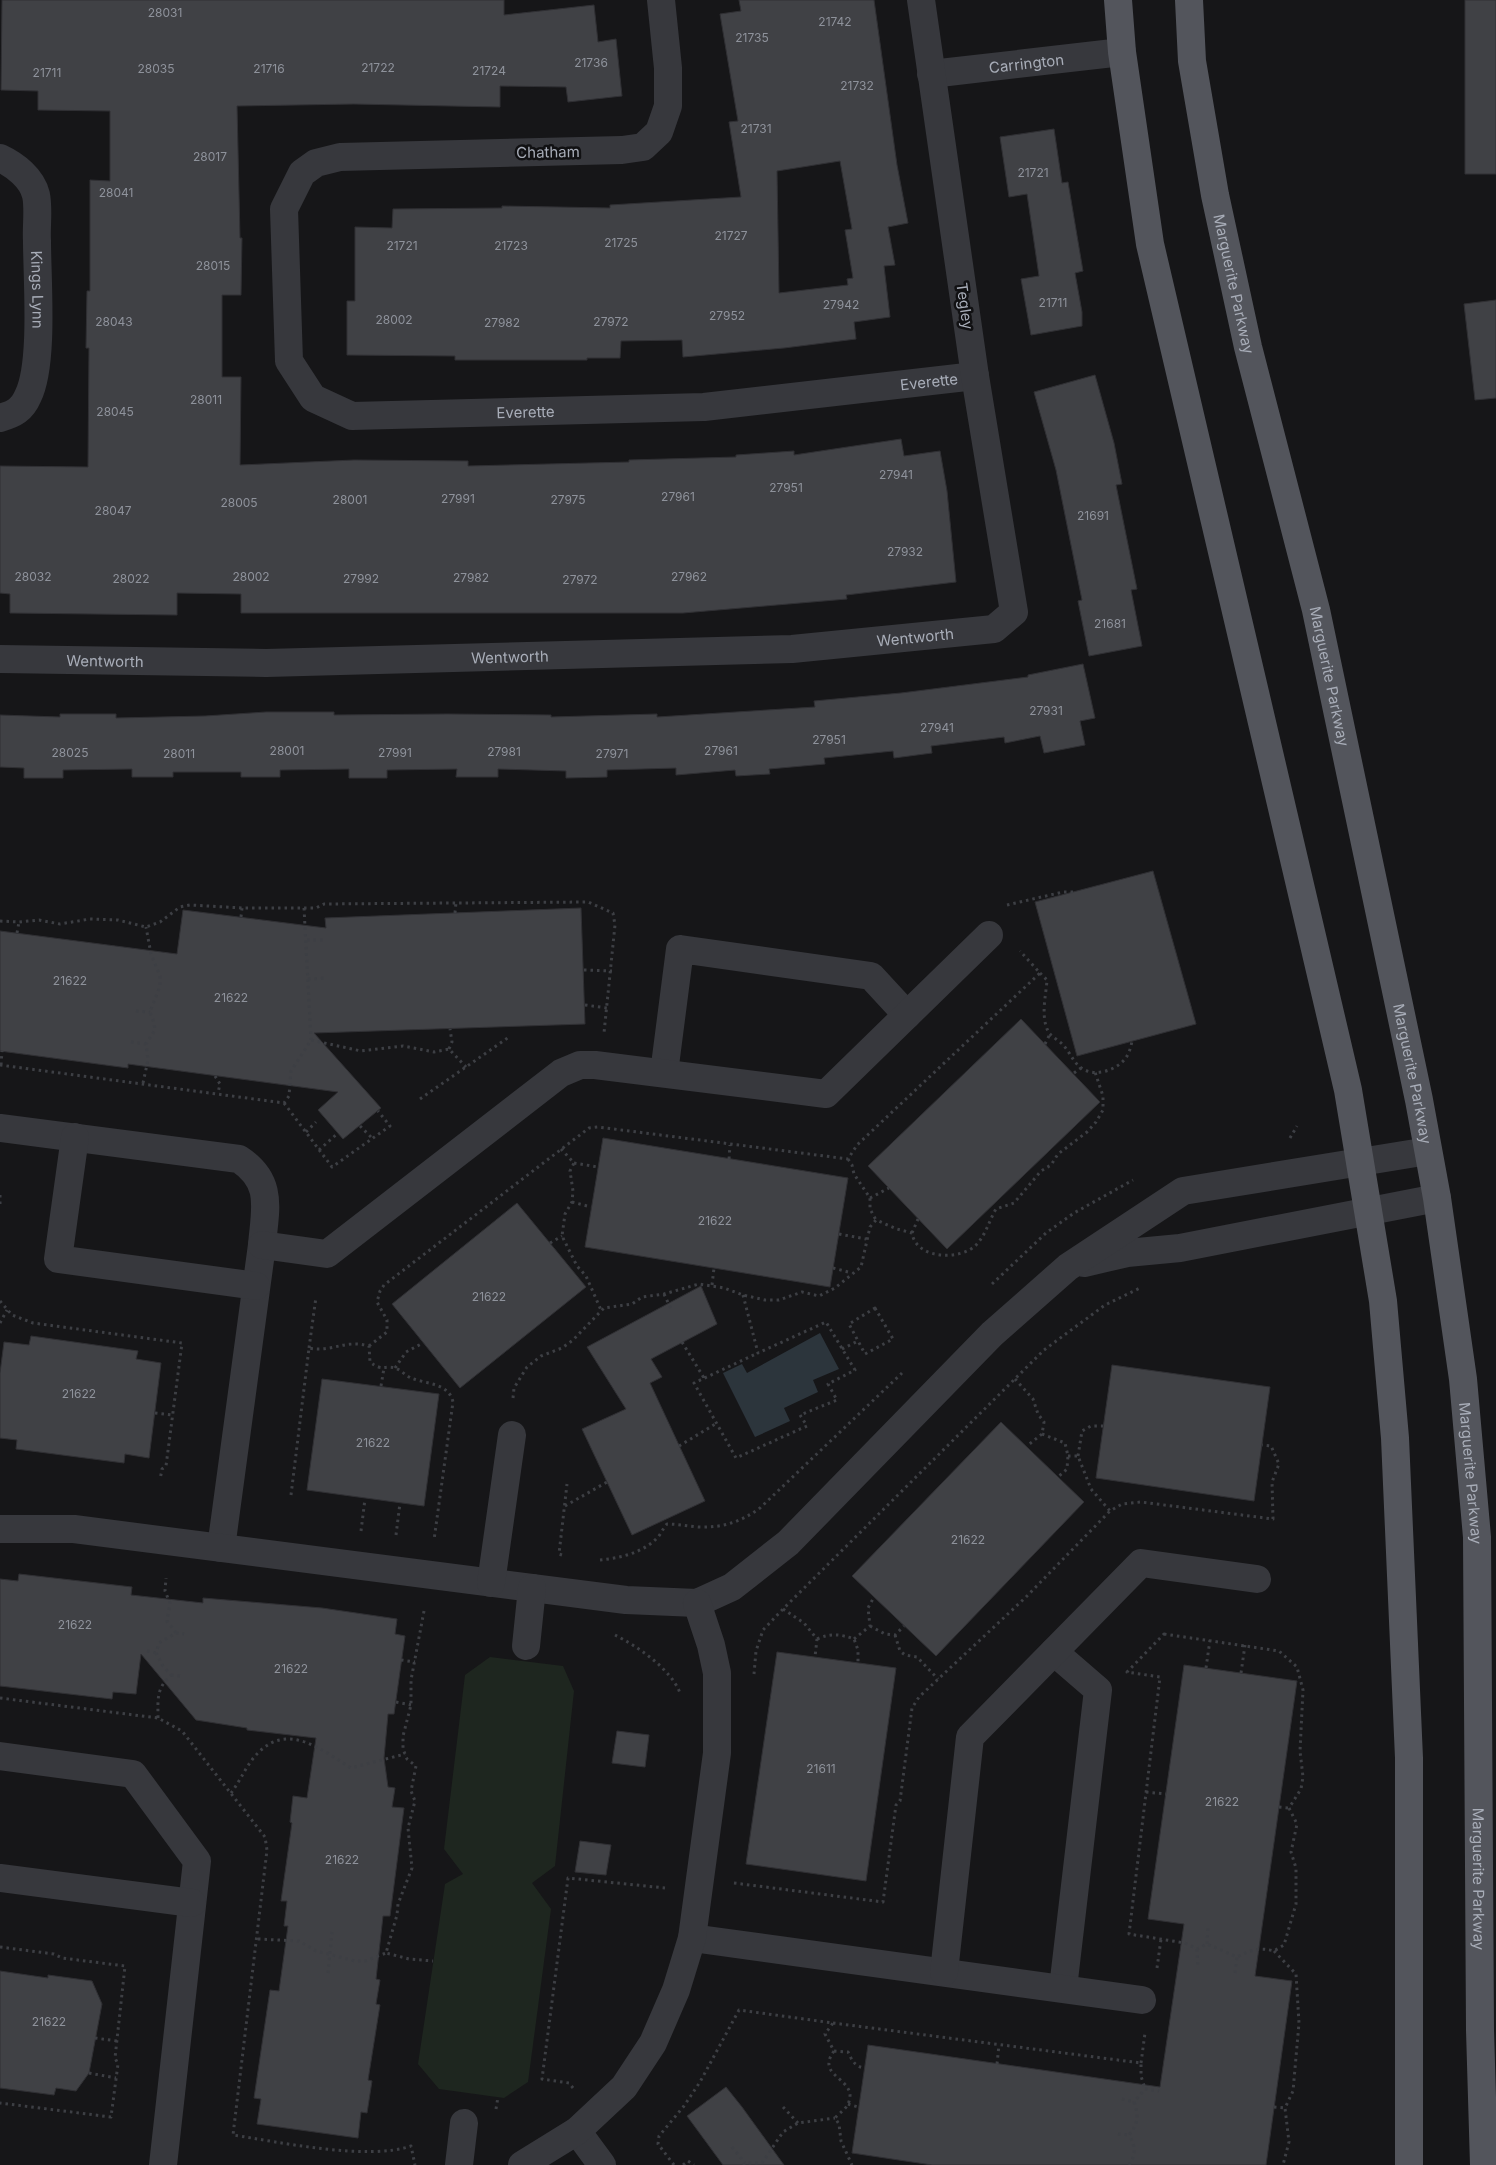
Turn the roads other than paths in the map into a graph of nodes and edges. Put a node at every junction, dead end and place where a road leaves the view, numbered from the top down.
1 (661, 0) edge
2 (921, 0) edge
3 (1118, 0) edge
4 (1189, 0) edge
5 (1122, 52) junction
6 (931, 74) junction
7 (0, 158) edge
8 (302, 173) joint
9 (975, 376) junction
10 (0, 418) edge
11 (1014, 612) joint
12 (0, 659) edge
13 (989, 935) dead end
14 (907, 1015) junction
15 (664, 1073) junction
16 (0, 1128) edge
17 (75, 1137) junction
18 (1428, 1151) junction
19 (1359, 1162) junction
20 (1437, 1198) junction
21 (1367, 1210) junction
22 (262, 1245) junction
23 (1068, 1267) junction
24 (256, 1286) junction
25 (512, 1435) dead end
26 (0, 1529) edge
27 (221, 1548) junction
28 (1257, 1579) dead end
29 (492, 1582) junction
30 (532, 1588) junction
31 (697, 1603) junction
32 (526, 1646) dead end
33 (1054, 1652) junction
34 (0, 1756) edge
35 (0, 1878) edge
36 (192, 1903) junction
37 (692, 1938) junction
38 (944, 1972) junction
39 (1063, 1988) junction
40 (1142, 2000) dead end
41 (464, 2123) dead end
42 (576, 2131) junction
43 (163, 2165) edge
44 (459, 2165) edge
45 (522, 2165) edge
46 (602, 2165) edge
47 (1408, 2165) edge
48 (1484, 2165) edge

1 - 8 street, Chatham
2 - 6 street, Tegley
3 - 5 main road
4 - 18 main road, Marguerite Parkway
5 - 6 street, Carrington
5 - 19 main road
6 - 9 street, Tegley
7 - 10 street, Kings Lynn
8 - 9 street, Everette
9 - 11 street, Tegley
11 - 12 street, Wentworth
13 - 14 street
14 - 15 street
14 - 15 street
15 - 22 street
16 - 17 street
17 - 22 street
17 - 24 street
18 - 19 street
18 - 20 main road, Marguerite Parkway
19 - 21 main road
19 - 23 street
20 - 21 street
20 - 48 main road, Marguerite Parkway
21 - 23 street
21 - 47 main road
22 - 24 street
23 - 31 street
24 - 27 street
25 - 29 street
26 - 27 street
27 - 29 street
28 - 33 street
29 - 30 street
30 - 31 street
30 - 32 street
31 - 37 street
33 - 38 street
33 - 39 street
34 - 36 street
35 - 36 street
36 - 43 street
37 - 38 street
37 - 42 street
38 - 39 street
39 - 40 street
41 - 44 street
42 - 45 street
42 - 46 street

